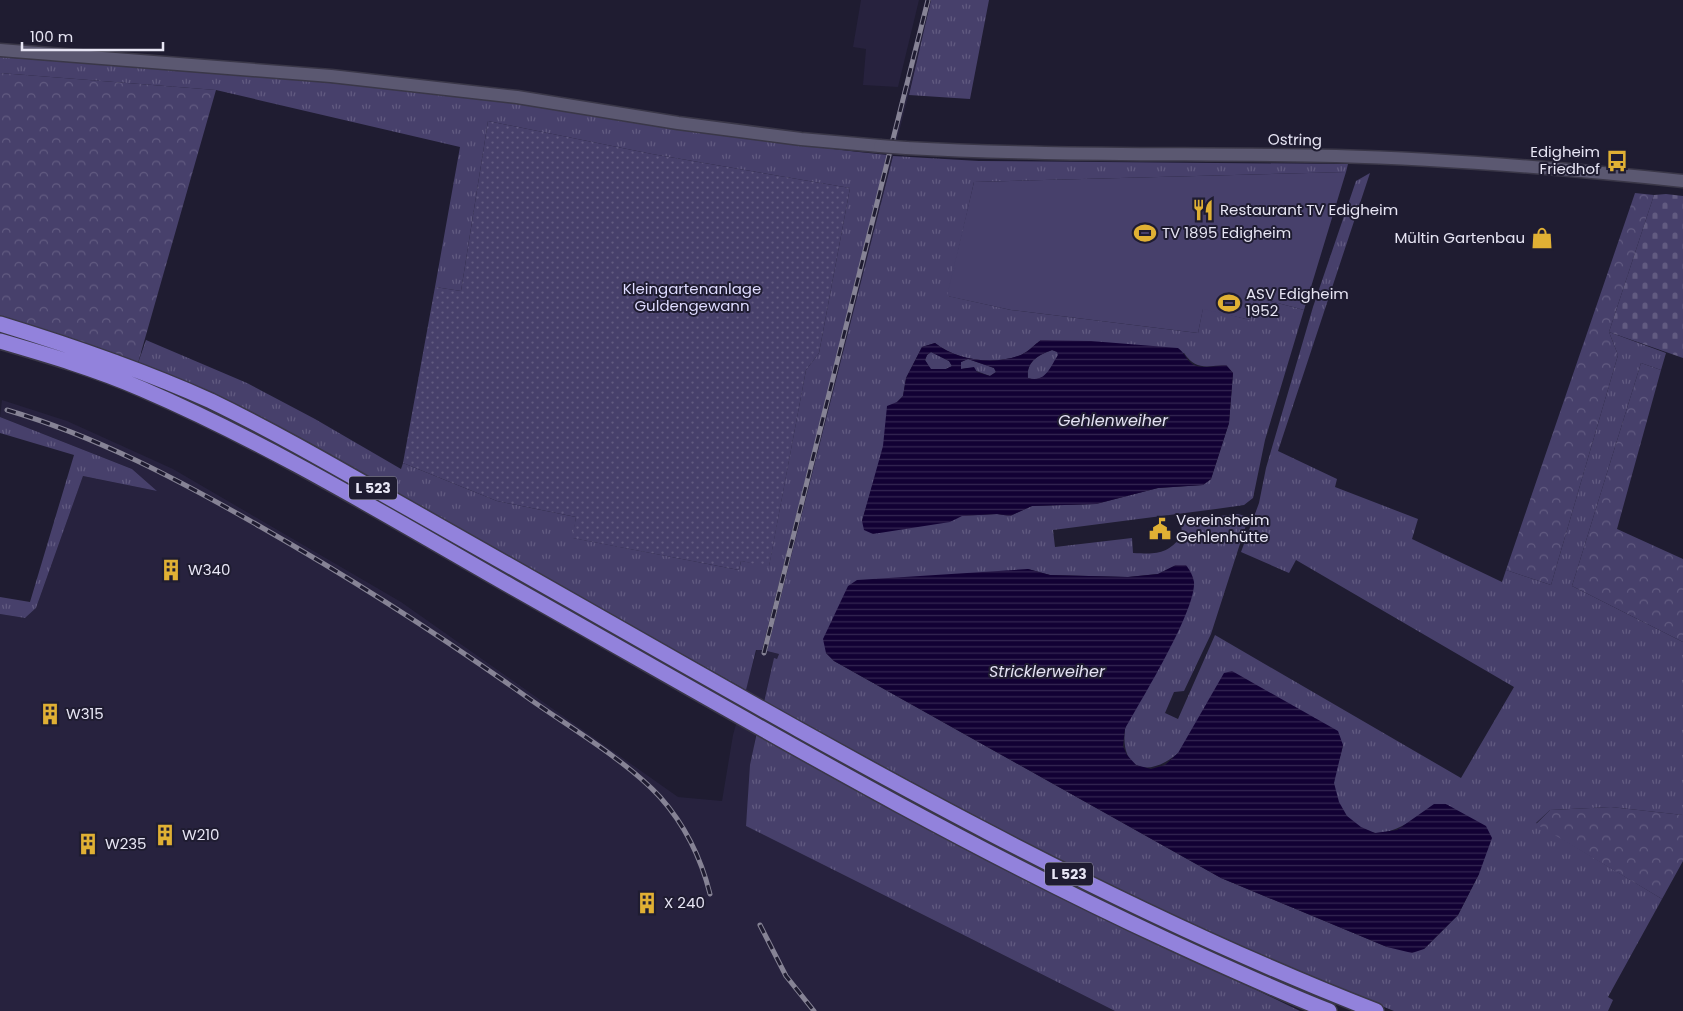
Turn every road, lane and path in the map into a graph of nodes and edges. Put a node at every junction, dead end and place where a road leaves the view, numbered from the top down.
1 (0, 50) edge
2 (1683, 180) edge
3 (0, 324) edge
4 (0, 341) edge
5 (1329, 1011) edge
6 (1376, 1011) edge

1 - 2 street, Ostring, bridge
3 - 6 highway, L 523
4 - 5 highway, L 523

